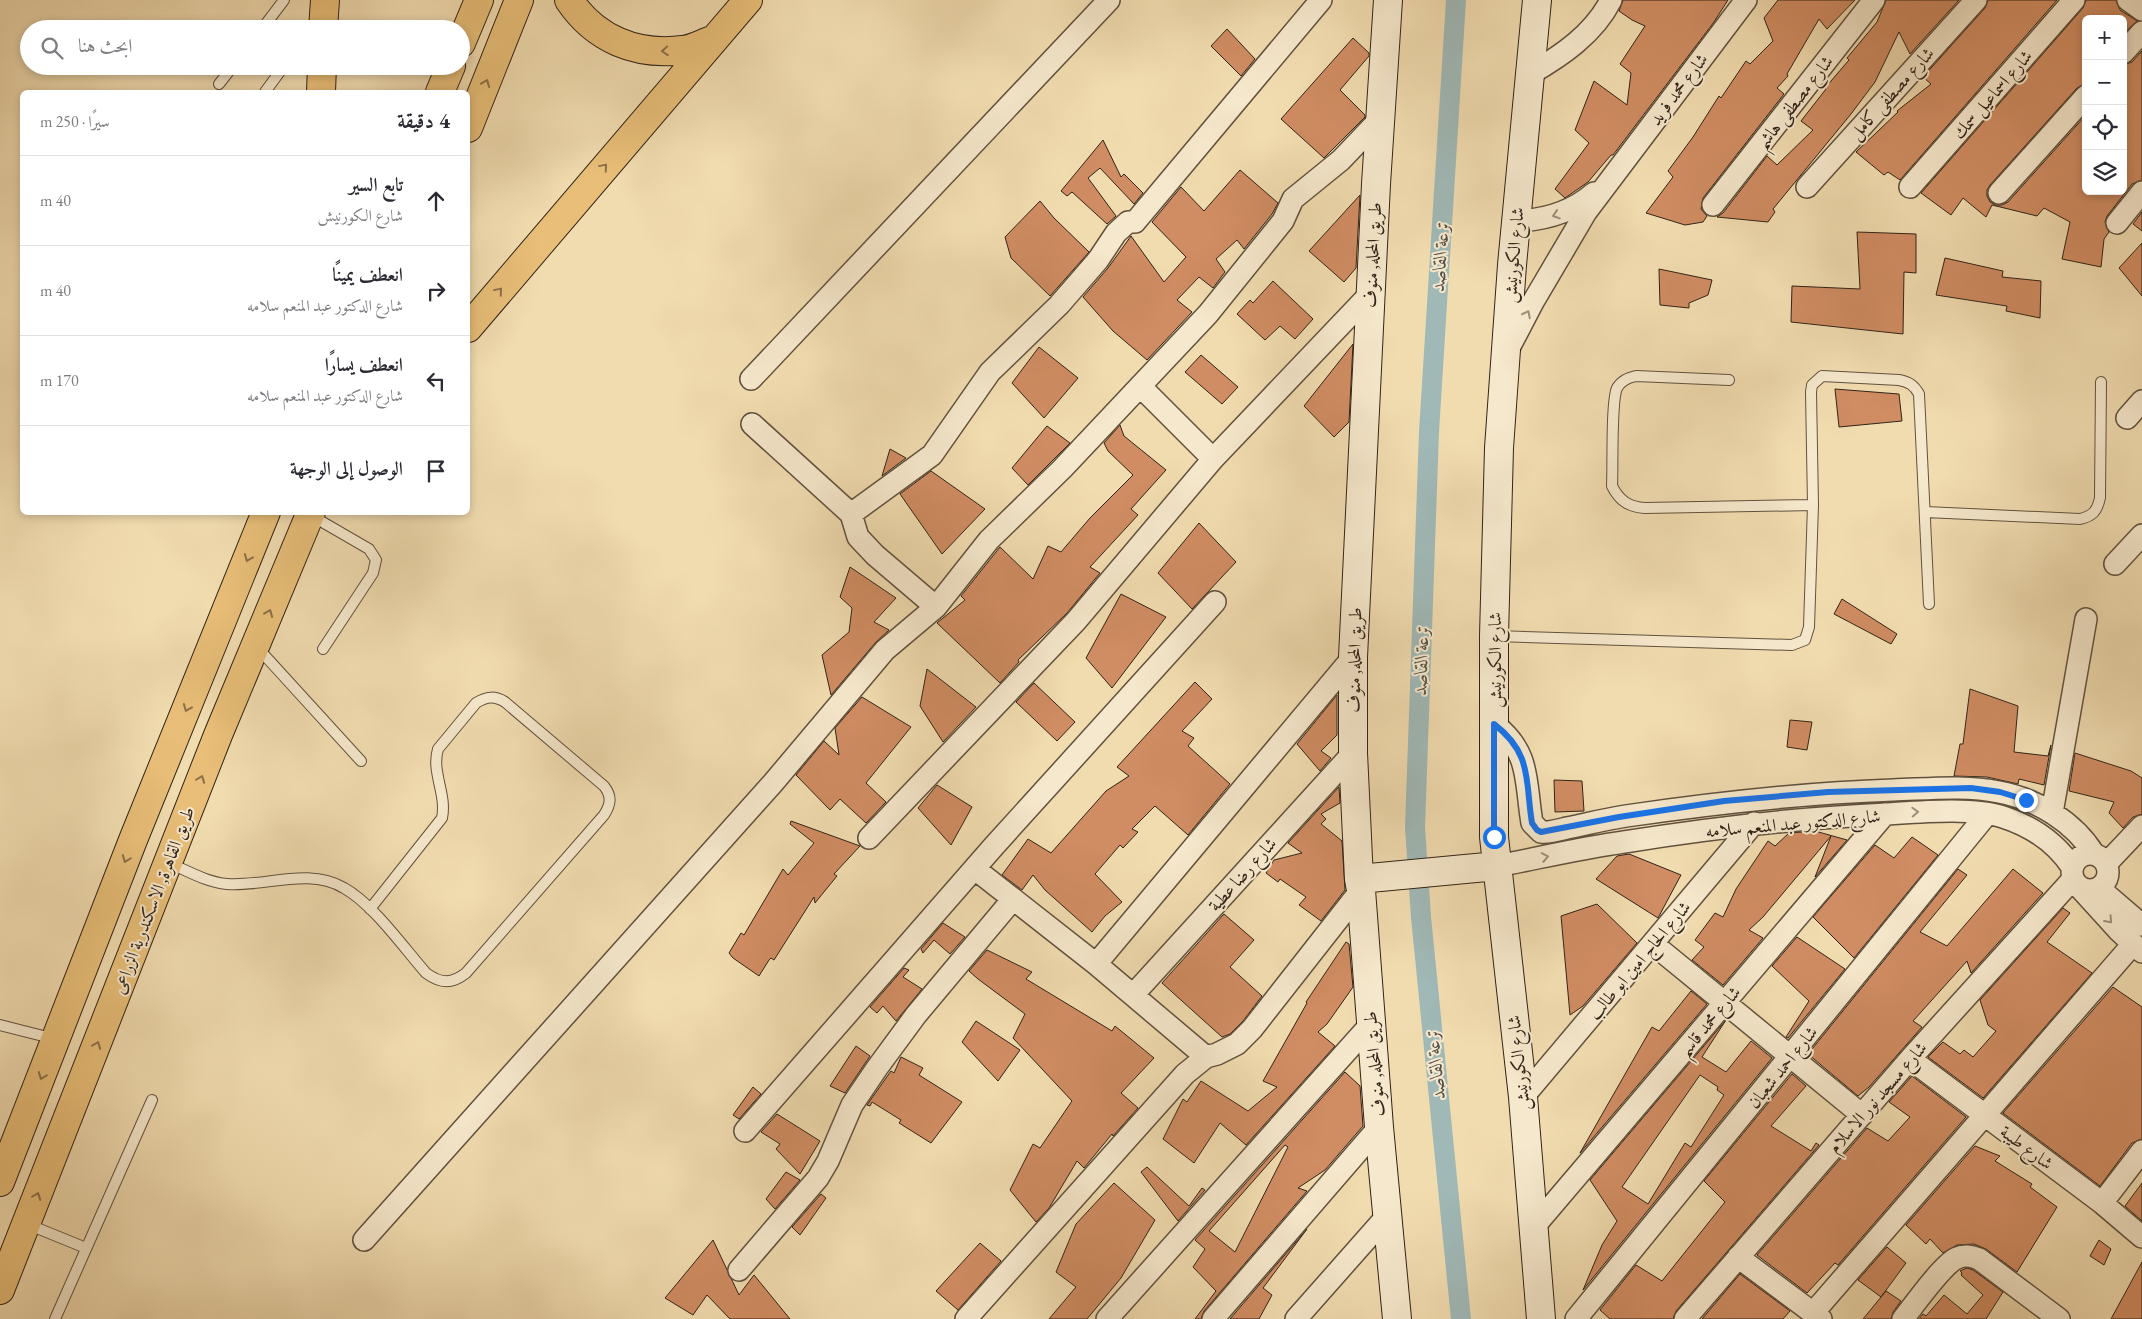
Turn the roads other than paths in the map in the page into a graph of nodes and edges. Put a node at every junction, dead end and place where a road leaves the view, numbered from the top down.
1 (284, 0) edge
2 (479, 0) edge
3 (519, 0) edge
4 (569, 0) edge
5 (748, 0) edge
6 (1109, 0) edge
7 (1321, 0) edge
8 (1388, 0) edge
9 (1537, 0) edge
10 (1611, 0) edge
11 (1746, 0) edge
12 (1874, 0) edge
13 (1976, 0) edge
14 (2074, 0) edge
15 (2128, 0) edge
16 (2142, 10) edge
17 (269, 20) edge
18 (470, 22) edge
19 (2142, 32) edge
20 (712, 40) junction
21 (2127, 49) edge
22 (1530, 74) junction
23 (226, 75) edge
24 (277, 75) edge
25 (322, 75) edge
26 (448, 75) edge
27 (219, 84) dead end
28 (266, 90) edge
29 (321, 90) edge
30 (441, 90) edge
31 (2082, 101) edge
32 (1380, 119) junction
33 (470, 123) edge
34 (1610, 178) junction
35 (1807, 187) dead end
36 (1910, 187) dead end
37 (2142, 192) edge
38 (1999, 194) dead end
39 (1713, 204) dead end
40 (1516, 220) junction
41 (2117, 223) dead end
42 (1370, 294) junction
43 (470, 326) edge
44 (1505, 357) junction
45 (751, 379) dead end
46 (1729, 380) dead end
47 (2101, 382) dead end
48 (1140, 386) junction
49 (2142, 401) edge
50 (2127, 418) dead end
51 (752, 424) dead end
52 (1213, 459) junction
53 (1813, 504) junction
54 (1925, 512) junction
55 (851, 514) junction
56 (265, 515) edge
57 (310, 515) edge
58 (312, 515) edge
59 (2142, 535) edge
60 (2115, 564) dead end
61 (1215, 602) dead end
62 (1929, 604) dead end
63 (936, 607) junction
64 (2086, 619) dead end
65 (1494, 636) junction
66 (256, 645) junction
67 (323, 649) dead end
68 (1353, 657) junction
69 (1494, 724) junction
70 (1353, 753) junction
71 (361, 761) dead end
72 (2052, 813) junction
73 (1885, 814) junction
74 (1987, 814) junction
75 (1754, 824) junction
76 (2142, 826) edge
77 (869, 838) dead end
78 (2100, 859) junction
79 (168, 862) junction
80 (1497, 866) junction
81 (975, 870) junction
82 (2074, 878) junction
83 (1360, 885) junction
84 (2101, 886) junction
85 (1013, 898) junction
86 (370, 910) junction
87 (2142, 925) edge
88 (1653, 944) junction
89 (2138, 948) edge
90 (1096, 964) junction
91 (1133, 996) junction
92 (1724, 1003) junction
93 (1371, 1024) junction
94 (0, 1025) edge
95 (56, 1039) junction
96 (1206, 1057) junction
97 (1790, 1057) junction
98 (1910, 1060) junction
99 (1522, 1097) junction
100 (152, 1100) dead end
101 (1862, 1115) junction
102 (1985, 1115) junction
103 (1379, 1126) junction
104 (745, 1131) dead end
105 (2142, 1151) edge
106 (0, 1182) edge
107 (2102, 1203) junction
108 (1387, 1216) junction
109 (26, 1224) junction
110 (1532, 1228) junction
111 (2142, 1237) edge
112 (364, 1240) dead end
113 (86, 1248) junction
114 (1738, 1257) junction
115 (739, 1270) dead end
116 (0, 1290) edge
117 (1392, 1314) edge
118 (1695, 1316) edge
119 (1817, 1316) edge
120 (55, 1319) edge
121 (966, 1319) edge
122 (1107, 1319) edge
123 (1213, 1319) edge
124 (1296, 1319) edge
125 (1540, 1319) edge
126 (1576, 1319) edge
127 (1902, 1319) edge
128 (2059, 1319) edge

1 - 17 lane
2 - 18 highway
33 -> 3 highway
20 -> 4 highway
5 - 20 highway
6 - 45 street
7 - 55 street
8 - 32 main road, طريق المحله, منوف
9 - 22 main road, شارع الكورنيش
10 - 22 street
11 - 34 street, شارع محمد فريد
12 - 39 street, شارع مصطفى هاشم
13 - 35 street, شارع مصطفى كامل
14 - 36 street, شارع اسماعيل سمك
15 - 16 street
19 - 21 street
43 -> 20 highway
22 - 40 main road, شارع الكورنيش
23 - 27 lane
24 - 28 lane
25 - 29 highway
26 - 30 highway
31 - 38 street
32 - 42 main road, طريق المحله, منوف
32 - 48 street
34 -> 40 street, شارع محمد فريد
44 -> 34 street, شارع محمد فريد
37 - 41 street
40 - 44 main road, شارع الكورنيش
42 - 52 street
42 - 68 main road, طريق المحله, منوف
44 - 65 main road, شارع الكورنيش
46 - 53 lane
47 - 54 lane
48 - 52 street
48 - 63 street
49 - 50 street
51 - 55 street
52 - 77 street
53 - 54 lane
53 - 65 lane
54 - 62 lane
55 - 63 street
56 -> 95 highway
66 -> 57 highway, طريق القاهرة, الاسكندرية الزراعى
58 - 67 lane
59 - 60 street
61 - 81 street
63 - 112 street
64 - 72 street
65 - 69 main road, شارع الكورنيش
66 - 71 lane
79 -> 66 highway, طريق القاهرة, الاسكندرية الزراعى
68 - 70 main road, طريق المحله, منوف
68 - 90 street
69 - 72 street, شارع الدكتور عبد المنعم سلامه
69 - 80 main road, شارع الكورنيش
70 - 83 main road, طريق المحله, منوف
70 - 91 street, شارع رضا عطية
72 - 78 street, شارع الدكتور عبد المنعم سلامه
73 -> 74 street, شارع الدكتور عبد المنعم سلامه
73 - 75 street, شارع الدكتور عبد المنعم سلامه
73 - 92 street, شارع محمد قاسم
74 - 82 street, شارع الدكتور عبد المنعم سلامه
74 - 97 street, شارع احمد شعبان
80 -> 75 street, شارع الدكتور عبد المنعم سلامه
75 - 88 street, شارع الحاج امين ابو طالب
76 - 78 street
78 - 82 street
78 - 84 street
79 - 86 lane
109 -> 79 highway, طريق القاهرة, الاسكندرية الزراعى
80 - 83 main road
80 - 99 main road, شارع الكورنيش
81 - 85 street
81 - 104 street
82 - 84 street
82 -> 89 street, شارع الدكتور عبد المنعم سلامه
82 - 98 street, شارع مسجد نور الاسلام
83 - 93 main road, طريق المحله, منوف
83 - 96 street
84 - 87 street
85 - 90 street
85 - 115 street
86 - 86 lane
88 - 92 street
88 - 99 street, شارع الحاج امين ابو طالب
89 - 102 street
90 - 91 street
91 - 96 street
92 - 97 street
92 - 110 street, شارع محمد قاسم
93 - 103 main road, طريق المحله, منوف
93 - 122 street
94 - 95 lane
95 -> 106 highway
96 - 121 street
97 - 101 street
97 - 126 street, شارع احمد شعبان
98 - 101 street, شارع مسجد نور الاسلام
98 - 102 street, شارع طيبة
99 - 110 main road, شارع الكورنيش
100 - 113 lane
101 - 114 street, شارع مسجد نور الاسلام
102 - 107 street, شارع طيبة
102 - 119 street
103 - 108 main road, طريق المحله, منوف
103 - 123 street
105 - 107 street
107 - 111 street, شارع طيبة
108 - 117 main road, طريق المحله, منوف
108 - 124 street
109 - 113 lane
109 - 116 highway, طريق القاهرة, الاسكندرية الزراعى
110 - 125 main road, شارع الكورنيش
113 - 120 lane
114 - 118 street, شارع مسجد نور الاسلام
114 - 119 street
127 - 128 street

